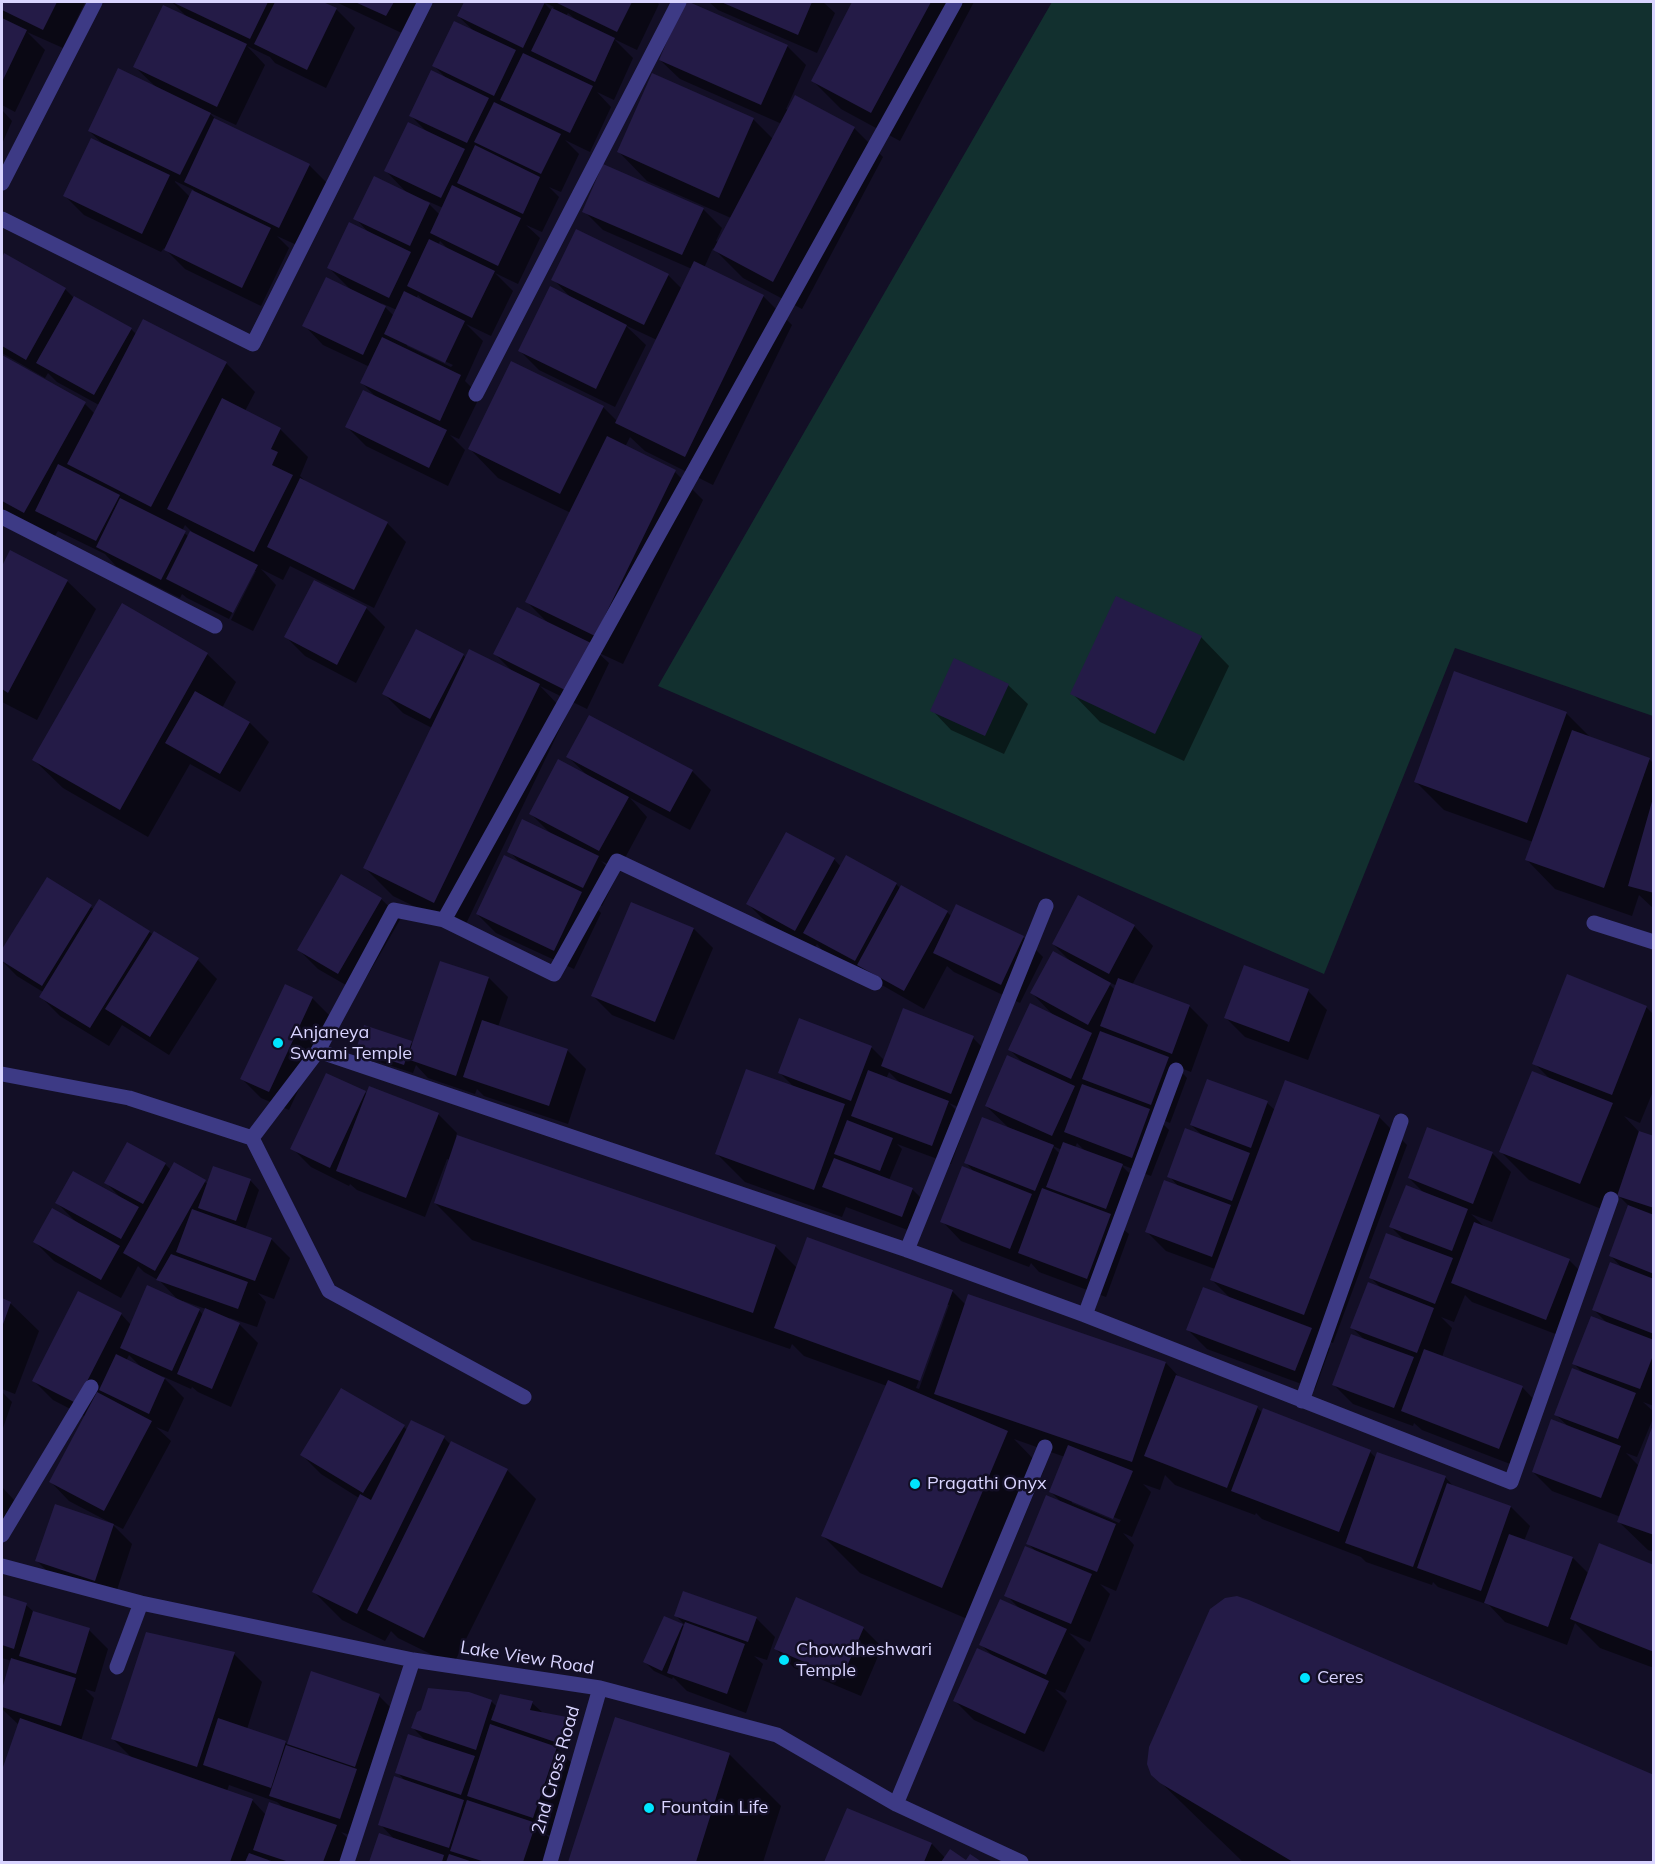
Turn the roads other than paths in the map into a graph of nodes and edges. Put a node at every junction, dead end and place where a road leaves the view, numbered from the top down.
1 (95, 2) edge
2 (425, 2) edge
3 (679, 2) edge
4 (955, 2) edge
5 (2, 183) edge
6 (2, 219) edge
7 (476, 394) dead end
8 (2, 517) edge
9 (215, 626) dead end
10 (1046, 906) dead end
11 (444, 920) junction
12 (1594, 923) dead end
13 (1653, 942) edge
14 (875, 983) dead end
15 (318, 1051) junction
16 (1176, 1070) dead end
17 (2, 1074) edge
18 (1401, 1120) dead end
19 (252, 1138) junction
20 (1611, 1199) dead end
21 (907, 1250) junction
22 (1084, 1315) junction
23 (91, 1387) dead end
24 (524, 1397) dead end
25 (1302, 1401) junction
26 (1045, 1447) dead end
27 (2, 1535) edge
28 (2, 1566) edge
29 (141, 1603) junction
30 (412, 1660) junction
31 (117, 1667) dead end
32 (600, 1688) junction
33 (896, 1804) junction
34 (347, 1863) edge
35 (550, 1863) edge
36 (1021, 1863) edge

1 - 5 street
2 - 6 street
3 - 7 street
4 - 11 street
8 - 9 street
10 - 21 street
11 - 14 street
11 - 15 street
12 - 13 street
15 - 19 street
15 - 21 street
16 - 22 street
17 - 19 street
18 - 25 street
19 - 24 street
20 - 25 street
21 - 22 street
22 - 25 street
23 - 27 street
26 - 33 street
28 - 29 street, Lake View Road
29 - 30 street, Lake View Road
29 - 31 street
30 - 32 street, Lake View Road
30 - 34 street
32 - 33 street, Lake View Road
32 - 35 street, 2nd Cross Road
33 - 36 street, Lake View Road

